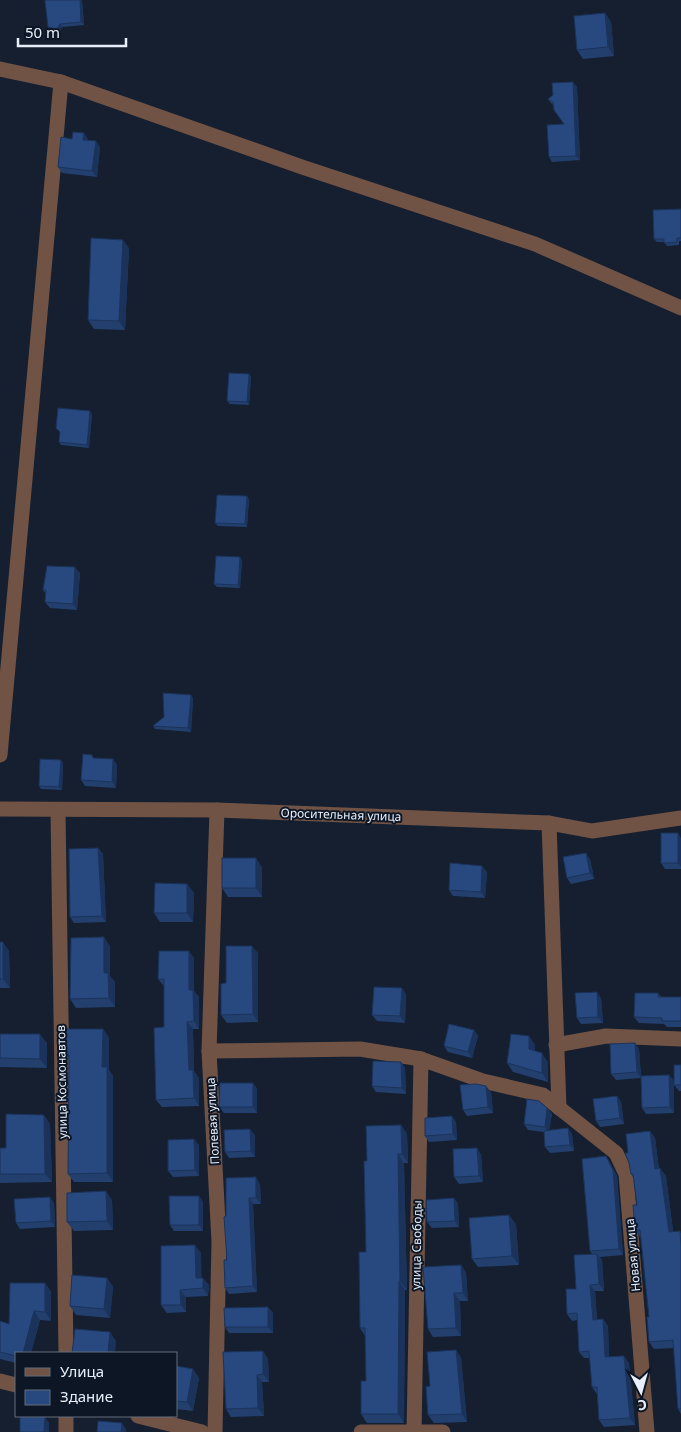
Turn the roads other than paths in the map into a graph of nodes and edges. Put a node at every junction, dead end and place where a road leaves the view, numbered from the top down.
1 (0, 69) edge
2 (61, 82) junction
3 (681, 308) edge
4 (0, 755) edge
5 (0, 809) edge
6 (217, 810) junction
7 (58, 811) junction
8 (681, 818) edge
9 (549, 823) junction
10 (681, 1039) edge
11 (556, 1045) junction
12 (209, 1052) junction
13 (421, 1059) junction
14 (559, 1108) junction
15 (66, 1352) edge
16 (0, 1381) edge
17 (15, 1385) edge
18 (66, 1417) edge
19 (142, 1417) edge
20 (414, 1431) edge
21 (66, 1432) edge
22 (202, 1432) edge
23 (215, 1432) edge
24 (361, 1432) edge
25 (444, 1432) edge
26 (647, 1432) edge

1 - 2 street
2 - 3 street
2 - 4 street
5 - 7 street, Оросительная улица
6 - 7 street, Оросительная улица
6 - 9 street, Оросительная улица
6 - 12 street, Полевая улица
7 - 15 street, улица Космонавтов
8 - 9 street, Оросительная улица
9 - 11 street
10 - 11 street
11 - 14 street
12 - 13 street, Новая улица
12 - 23 street, Полевая улица
13 - 14 street, Новая улица
13 - 20 street, улица Свободы
14 - 26 street, Новая улица
16 - 17 street
18 - 21 street
19 - 22 street
20 - 24 street
20 - 25 street

